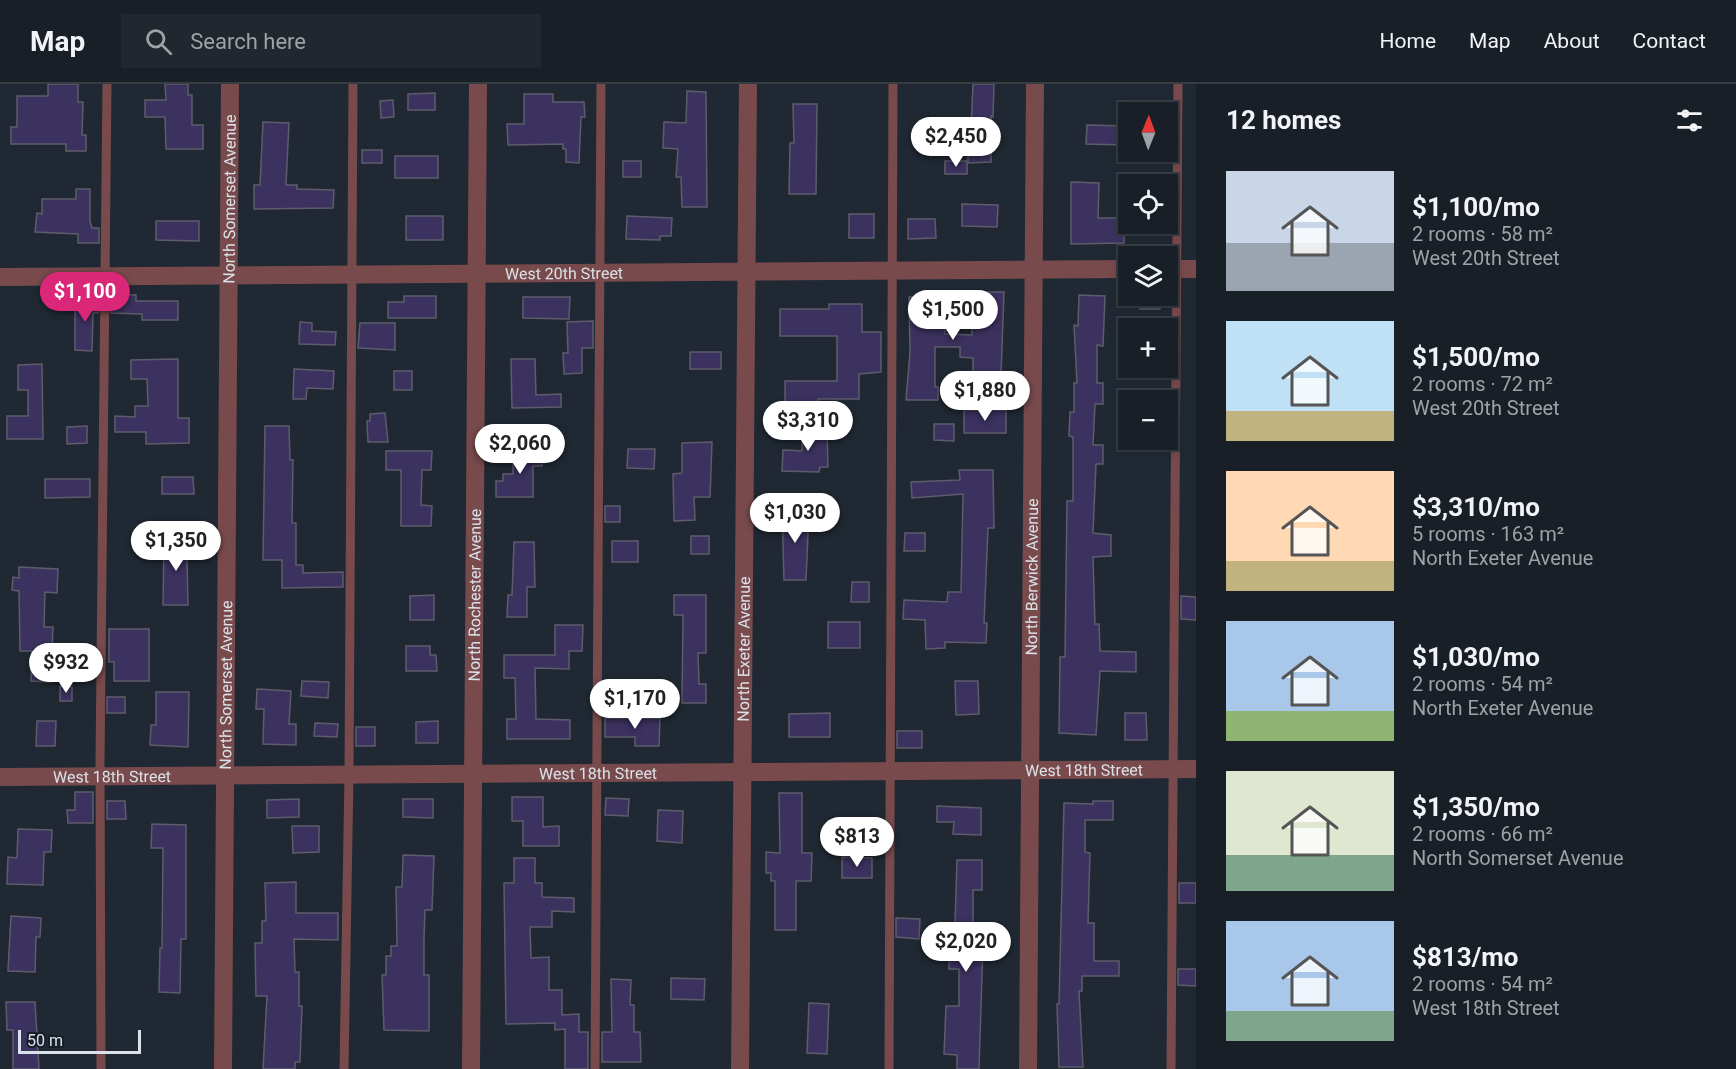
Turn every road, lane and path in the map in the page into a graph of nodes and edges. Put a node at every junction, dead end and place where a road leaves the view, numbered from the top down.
1 (107, 84) edge
2 (230, 84) edge
3 (353, 84) edge
4 (478, 84) edge
5 (602, 84) edge
6 (748, 84) edge
7 (893, 84) edge
8 (1035, 84) edge
9 (1178, 84) edge
10 (1172, 246) edge
11 (1118, 269) edge
12 (1178, 269) edge
13 (1196, 269) edge
14 (1034, 270) junction
15 (893, 271) junction
16 (477, 272) junction
17 (601, 272) junction
18 (747, 272) junction
19 (352, 274) junction
20 (229, 275) junction
21 (104, 276) junction
22 (0, 277) edge
23 (1171, 306) edge
24 (1172, 769) junction
25 (1196, 769) edge
26 (1030, 770) junction
27 (889, 771) junction
28 (742, 772) junction
29 (597, 773) junction
30 (473, 774) junction
31 (225, 775) junction
32 (349, 775) junction
33 (102, 776) junction
34 (0, 777) edge
35 (101, 1069) edge
36 (223, 1069) edge
37 (344, 1069) edge
38 (471, 1069) edge
39 (595, 1069) edge
40 (740, 1069) edge
41 (889, 1069) edge
42 (1028, 1069) edge
43 (1171, 1069) edge

1 - 21 lane
2 - 20 street, North Somerset Avenue
3 - 19 lane
4 - 16 street, North Rochester Avenue
5 - 17 lane
6 - 18 street, North Exeter Avenue
7 - 15 lane
8 - 14 street, North Berwick Avenue
9 - 10 lane
11 - 14 street, West 20th Street
12 - 13 street
14 - 15 street, West 20th Street
14 - 26 street, North Berwick Avenue
15 - 18 street, West 20th Street
15 - 27 lane
16 - 17 street, West 20th Street
16 - 19 street, West 20th Street
16 - 30 street, North Rochester Avenue
17 - 18 street, West 20th Street
17 - 29 lane
18 - 28 street, North Exeter Avenue
19 - 20 street, West 20th Street
19 - 32 lane
20 - 21 street, West 20th Street
20 - 31 street, North Somerset Avenue
21 - 22 street, West 20th Street
21 - 33 lane
23 - 24 lane
24 - 25 street, West 18th Street
24 - 26 street, West 18th Street
24 - 43 lane
26 - 27 street, West 18th Street
26 - 42 street, North Berwick Avenue
27 - 28 street, West 18th Street
27 - 41 lane
28 - 29 street, West 18th Street
28 - 40 street, North Exeter Avenue
29 - 30 street, West 18th Street
29 - 39 lane
30 - 32 street, West 18th Street
30 - 38 street, North Rochester Avenue
31 - 32 street, West 18th Street
31 - 33 street, West 18th Street
31 - 36 street, North Somerset Avenue
32 - 37 lane
33 - 34 street, West 18th Street
33 - 35 lane

